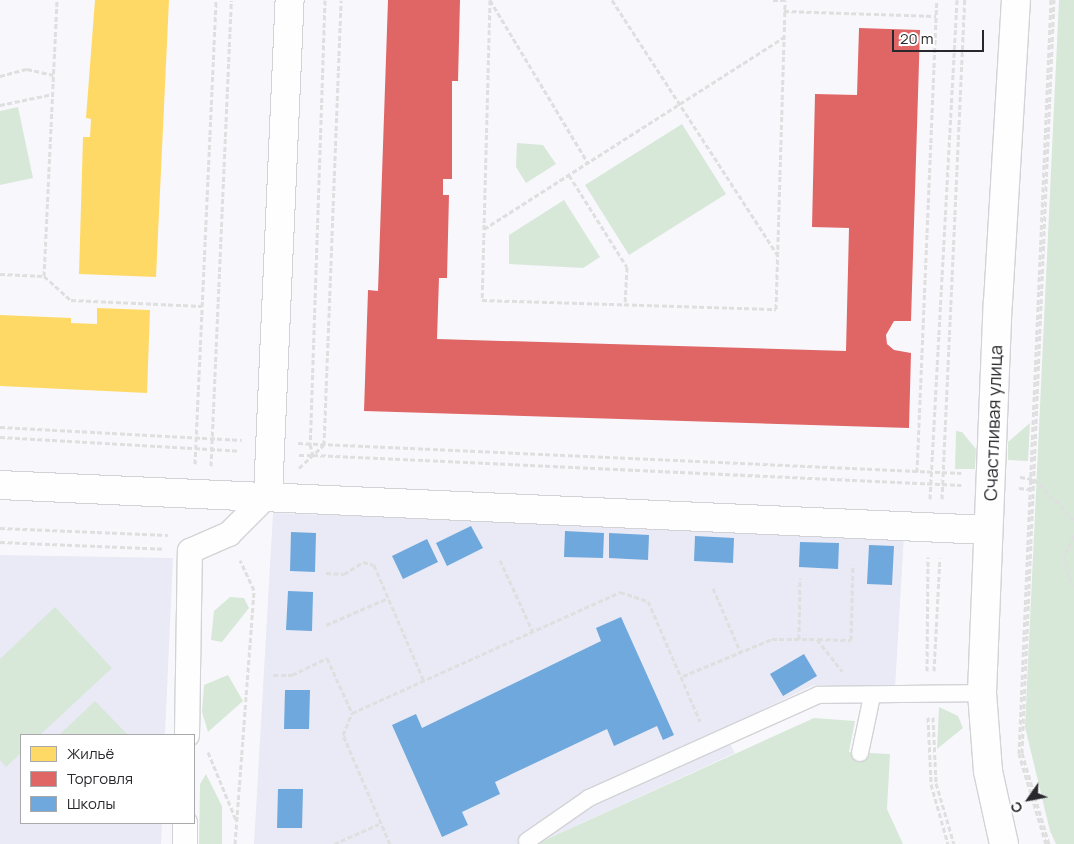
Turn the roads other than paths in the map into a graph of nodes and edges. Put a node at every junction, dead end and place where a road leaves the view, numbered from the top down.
1 (290, 0) edge
2 (1016, 0) edge
3 (0, 485) edge
4 (268, 496) junction
5 (988, 530) junction
6 (982, 693) junction
7 (872, 696) junction
8 (196, 741) edge
9 (860, 753) dead end
10 (185, 824) edge
11 (527, 841) dead end
12 (185, 844) edge
13 (1004, 844) edge

1 - 4 street
2 - 5 street, Счастливая улица
3 - 4 street
4 - 5 street
4 - 8 street
5 - 6 street, Счастливая улица
6 - 7 lane
6 - 13 street, Счастливая улица
7 - 9 lane
7 - 11 lane
10 - 12 street

